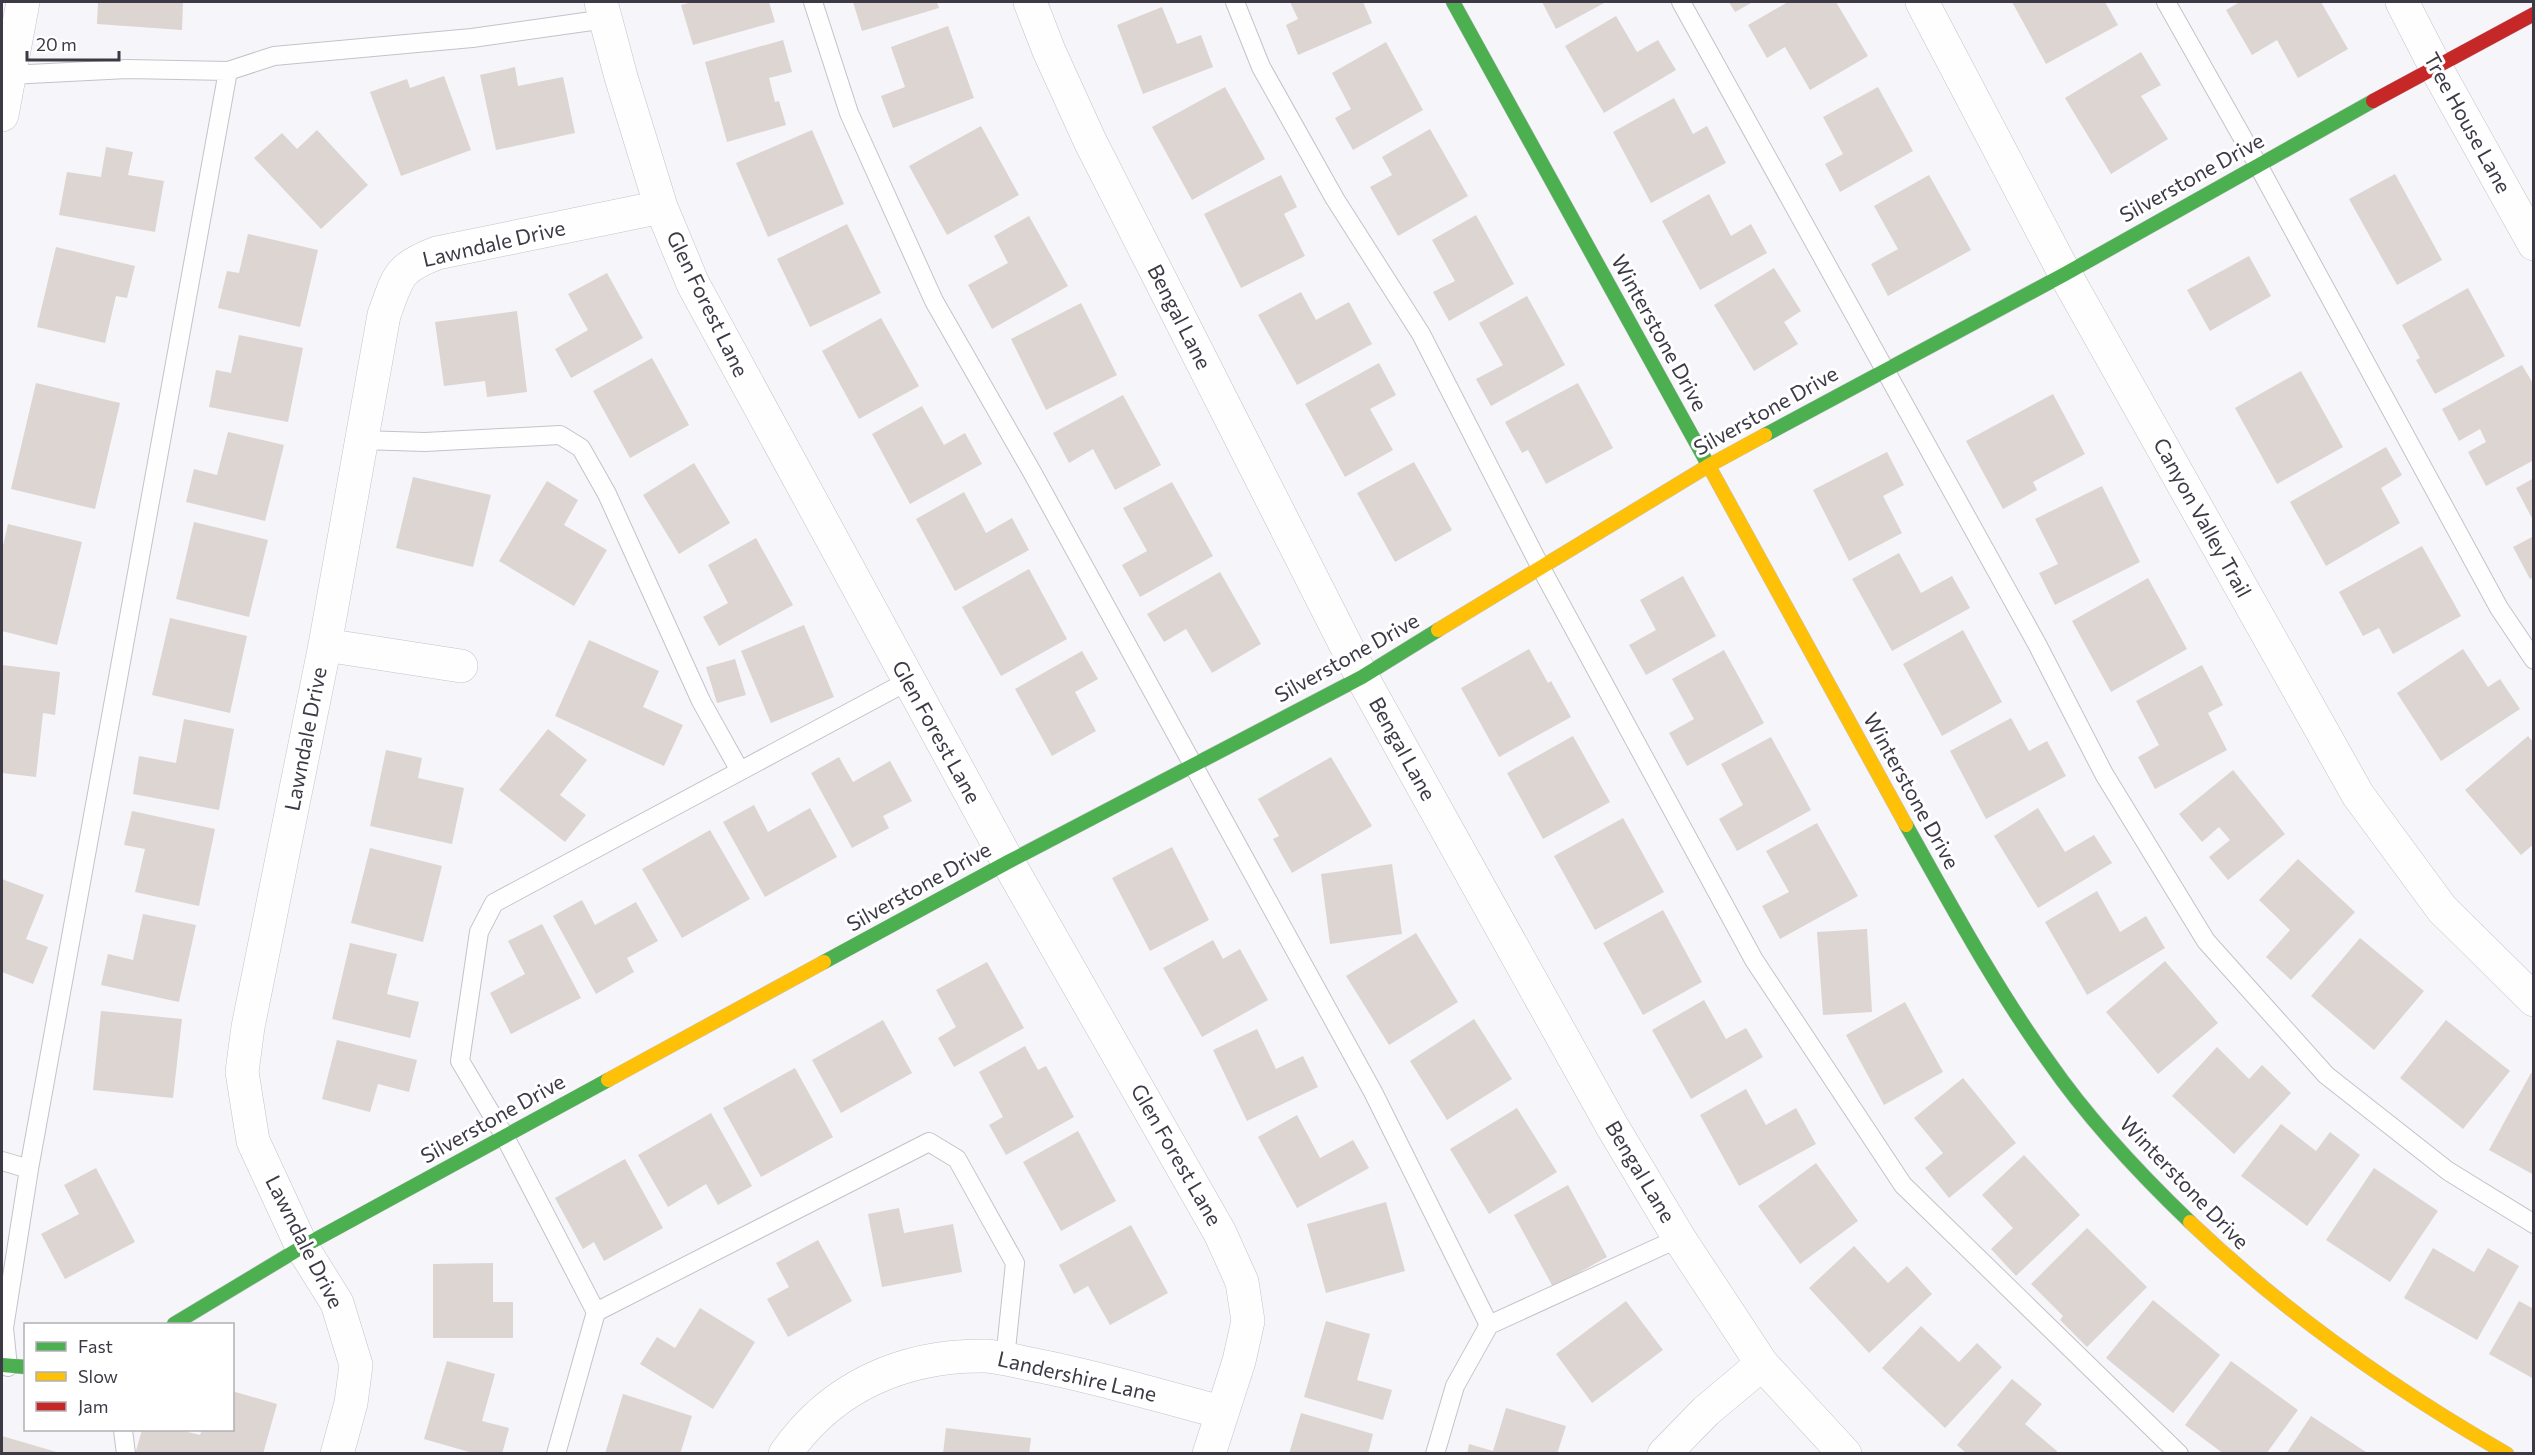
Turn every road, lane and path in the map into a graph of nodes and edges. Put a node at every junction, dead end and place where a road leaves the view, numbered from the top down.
1 (23, 2) edge
2 (813, 2) edge
3 (1030, 2) edge
4 (1235, 2) edge
5 (1453, 2) edge
6 (1681, 2) edge
7 (1922, 2) edge
8 (2166, 2) edge
9 (2402, 2) edge
10 (604, 10) edge
11 (2534, 14) edge
12 (2435, 66) junction
13 (228, 70) junction
14 (10, 75) junction
15 (2, 115) edge
16 (2258, 165) junction
17 (661, 207) junction
18 (2534, 244) edge
19 (2065, 274) junction
20 (1886, 370) junction
21 (361, 440) junction
22 (1708, 466) junction
23 (1541, 568) junction
24 (325, 645) junction
25 (2534, 660) edge
26 (461, 666) dead end
27 (1362, 677) junction
28 (908, 681) junction
29 (1193, 765) junction
30 (740, 771) junction
31 (1008, 862) junction
32 (2534, 1000) edge
33 (505, 1137) junction
34 (2, 1161) edge
35 (29, 1169) junction
36 (2534, 1224) edge
37 (1679, 1238) junction
38 (302, 1247) junction
39 (596, 1312) junction
40 (176, 1323) edge
41 (1489, 1324) junction
42 (1005, 1359) junction
43 (1762, 1364) junction
44 (12, 1366) edge
45 (1221, 1412) junction
46 (123, 1431) edge
47 (126, 1454) edge
48 (337, 1454) edge
49 (556, 1454) edge
50 (785, 1454) edge
51 (1209, 1454) edge
52 (1435, 1454) edge
53 (1664, 1454) edge
54 (1845, 1454) edge
55 (2179, 1454) edge
56 (2506, 1454) edge

1 - 14 street
2 - 29 lane
3 - 27 street, Bengal Lane
4 - 23 lane
5 - 22 street, Winterstone Drive
6 - 20 lane
7 - 19 street, Canyon Valley Trail
8 - 16 lane
9 - 12 street, Tree House Lane
10 - 13 lane
10 - 17 street, Glen Forest Lane
11 - 12 street, Silverstone Drive
12 - 16 street, Silverstone Drive
12 - 18 street, Tree House Lane
13 - 14 lane
13 - 35 lane
14 - 15 street
16 - 19 street, Silverstone Drive
16 - 25 lane
17 - 21 street, Lawndale Drive
17 - 28 street, Glen Forest Lane
19 - 20 street, Silverstone Drive
19 - 32 street, Canyon Valley Trail
20 - 22 street, Silverstone Drive
20 - 36 lane
21 - 24 street, Lawndale Drive
21 - 30 lane
22 - 23 street, Silverstone Drive
22 - 56 street, Winterstone Drive
23 - 27 street, Silverstone Drive
23 - 55 lane
24 - 26 street
24 - 38 street, Lawndale Drive
27 - 29 street, Silverstone Drive
27 - 37 street, Bengal Lane
28 - 30 lane
28 - 31 street, Glen Forest Lane
29 - 31 street, Silverstone Drive
29 - 41 lane
30 - 33 lane
31 - 33 street, Silverstone Drive
31 - 45 street, Glen Forest Lane
33 - 38 street, Silverstone Drive
33 - 39 lane
34 - 35 lane
35 - 44 lane
37 - 41 lane
37 - 43 street, Bengal Lane
38 - 40 street, Silverstone Drive
38 - 48 street, Lawndale Drive
39 - 42 lane
39 - 49 lane
41 - 52 lane
42 - 45 street, Landershire Lane
42 - 50 street, Landershire Lane
43 - 53 street
43 - 54 street, Bengal Lane
45 - 51 street, Glen Forest Lane
46 - 47 lane

